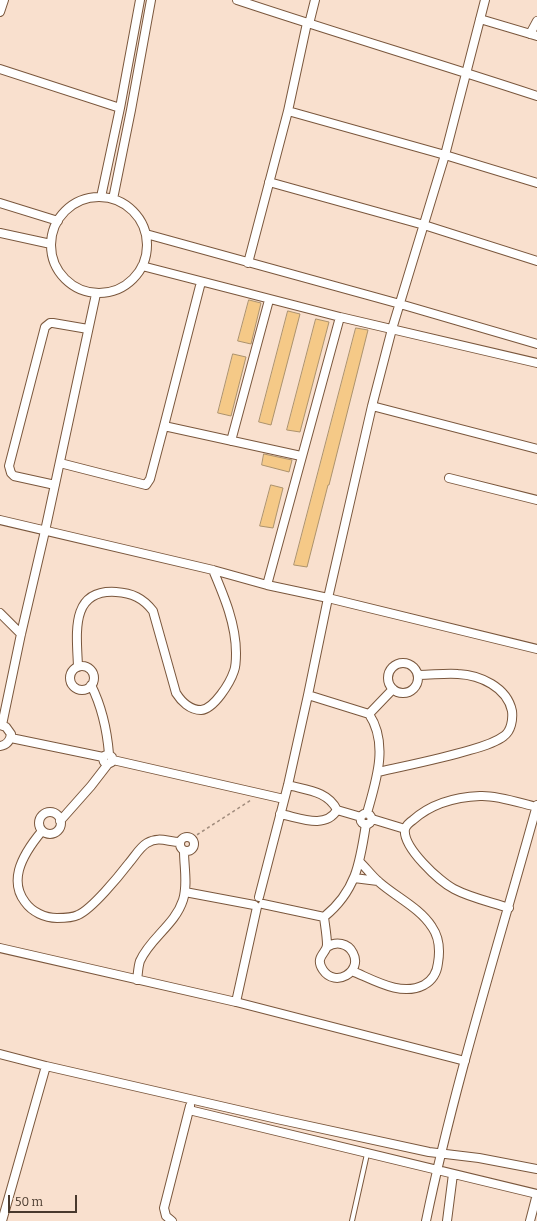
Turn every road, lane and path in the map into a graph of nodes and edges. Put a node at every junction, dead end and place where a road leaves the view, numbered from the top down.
1 (4, 0) edge
2 (140, 0) edge
3 (151, 0) edge
4 (237, 0) edge
5 (315, 0) edge
6 (485, 0) edge
7 (0, 12) edge
8 (480, 19) junction
9 (537, 21) edge
10 (308, 24) junction
11 (534, 35) edge
12 (0, 69) edge
13 (467, 73) junction
14 (537, 96) edge
15 (120, 108) junction
16 (288, 111) junction
17 (445, 155) junction
18 (268, 182) junction
19 (537, 183) edge
20 (101, 197) junction
21 (113, 199) junction
22 (0, 203) edge
23 (58, 221) junction
24 (424, 225) junction
25 (0, 233) edge
26 (146, 234) junction
27 (51, 244) junction
28 (537, 261) edge
29 (248, 263) junction
30 (142, 266) junction
31 (201, 282) junction
32 (96, 294) junction
33 (269, 300) junction
34 (400, 304) junction
35 (340, 317) junction
36 (392, 329) junction
37 (88, 330) junction
38 (537, 344) edge
39 (537, 363) edge
40 (372, 406) junction
41 (164, 426) junction
42 (231, 441) junction
43 (537, 449) edge
44 (301, 456) junction
45 (60, 463) junction
46 (449, 478) dead end
47 (55, 485) junction
48 (537, 500) edge
49 (0, 520) edge
50 (45, 531) junction
51 (213, 570) junction
52 (267, 585) junction
53 (328, 598) junction
54 (0, 613) edge
55 (21, 634) junction
56 (537, 649) edge
57 (78, 667) junction
58 (419, 675) junction
59 (91, 685) junction
60 (393, 689) junction
61 (308, 695) junction
62 (369, 714) junction
63 (1, 725) edge
64 (11, 738) junction
65 (0, 746) edge
66 (108, 759) junction
67 (378, 772) junction
68 (288, 785) junction
69 (262, 793) junction
70 (284, 799) junction
71 (537, 806) edge
72 (337, 810) junction
73 (280, 814) junction
74 (367, 818) junction
75 (60, 820) junction
76 (405, 829) junction
77 (42, 831) junction
78 (192, 838) junction
79 (180, 842) junction
80 (184, 851) junction
81 (360, 862) junction
82 (354, 878) junction
83 (378, 881) junction
84 (185, 892) junction
85 (258, 903) junction
86 (509, 908) junction
87 (324, 917) junction
88 (327, 947) junction
89 (0, 948) edge
90 (352, 971) junction
91 (137, 980) junction
92 (236, 1002) junction
93 (0, 1054) edge
94 (465, 1061) junction
95 (46, 1066) junction
96 (192, 1100) junction
97 (189, 1110) junction
98 (370, 1140) junction
99 (367, 1154) junction
100 (442, 1154) junction
101 (537, 1169) edge
102 (436, 1170) junction
103 (453, 1174) junction
104 (537, 1194) edge
105 (2, 1221) edge
106 (172, 1221) edge
107 (352, 1221) edge
108 (426, 1221) edge
109 (447, 1221) edge
110 (530, 1221) edge

1 - 7 street
2 - 15 street
3 - 21 street
4 - 10 street
5 - 10 street
6 - 8 street
8 - 11 street
8 - 13 street
9 - 11 street
10 - 13 street
10 - 16 street
12 - 15 street
13 - 14 street
13 - 17 street
15 - 20 street
16 - 17 street
16 - 18 street
17 - 19 street
17 - 24 street
18 - 24 street
18 - 29 street
20 - 21 street
20 - 23 street
21 - 26 street
22 - 23 street
23 - 27 street
24 - 28 street
24 - 34 street
25 - 27 street
26 - 29 street
26 - 30 street
27 - 32 street
29 - 34 street
30 - 31 street
30 - 32 street
31 - 33 street
31 - 41 street
32 - 37 street
33 - 35 street
33 - 42 street
34 - 36 street
34 - 38 street
35 - 36 street
35 - 44 street
36 - 39 street
36 - 40 street
37 - 45 street
37 - 47 street
40 - 43 street
40 - 53 street
41 - 42 street
41 - 45 street
42 - 44 street
44 - 52 street
45 - 47 street
46 - 48 street
47 - 50 street
49 - 50 street
50 - 51 street
50 - 55 street
51 - 52 street
51 - 57 street
52 - 53 street
53 - 56 street
53 - 61 street
54 - 55 street
55 - 63 street
57 - 59 street
57 - 59 street
58 - 60 street
58 - 60 street
58 - 67 street
59 - 66 street
60 - 62 street
61 - 62 street
61 - 68 street
62 - 67 street
63 - 64 street
64 - 65 street
64 - 66 street
66 - 69 street
66 - 75 street
67 - 74 street
68 - 70 street
68 - 72 street
69 - 70 street
69 - 78 path
70 - 73 street
71 - 76 street
71 - 86 street
72 - 73 street
72 - 74 street
73 - 85 street
74 - 76 street
74 - 81 street
75 - 77 street
75 - 77 street
76 - 86 street
77 - 79 street
78 - 79 street
78 - 80 street
79 - 80 street
80 - 84 street
81 - 82 street
81 - 83 street
82 - 83 street
82 - 87 street
83 - 90 street
84 - 85 street
84 - 91 street
85 - 87 street
85 - 92 street
86 - 94 street
87 - 88 street
88 - 90 street
88 - 90 street
89 - 91 street
91 - 92 street
92 - 94 street
93 - 95 street
94 - 100 street
95 - 96 street
95 - 105 street
96 - 97 street
96 - 98 street
97 - 99 street
97 - 106 street
98 - 99 street
98 - 100 street
99 - 102 street
99 - 107 lane
100 - 101 street
100 - 102 street
102 - 103 street
102 - 108 street
103 - 104 street
103 - 109 street
104 - 110 street

